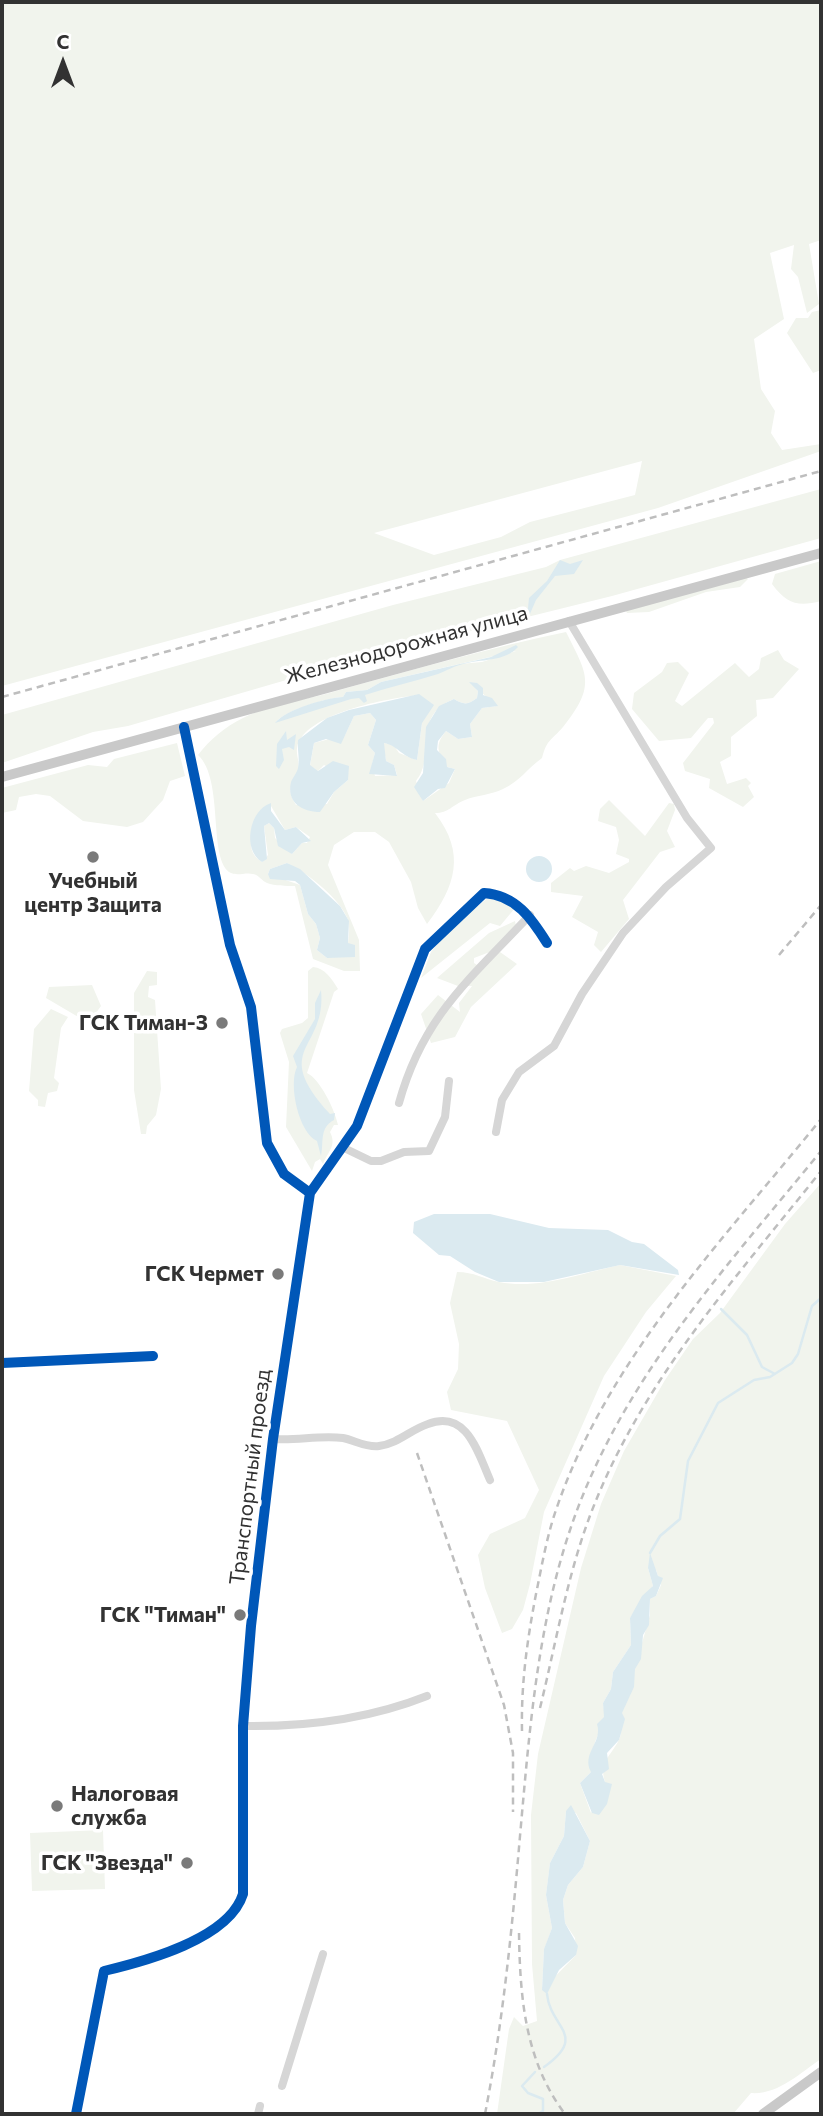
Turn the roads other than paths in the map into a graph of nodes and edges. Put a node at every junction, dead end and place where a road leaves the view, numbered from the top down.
1 (821, 552) edge
2 (569, 621) junction
3 (184, 727) junction
4 (2, 777) edge
5 (530, 915) junction
6 (547, 943) dead end
7 (449, 1081) dead end
8 (400, 1103) dead end
9 (496, 1132) dead end
10 (342, 1147) junction
11 (310, 1192) junction
12 (153, 1356) dead end
13 (2, 1363) edge
14 (273, 1439) junction
15 (490, 1480) dead end
16 (427, 1696) dead end
17 (243, 1726) junction
18 (323, 1954) dead end
19 (821, 2072) edge
20 (282, 2086) dead end
21 (76, 2114) edge
22 (762, 2114) edge

1 - 2 main road, Железнодорожная улица
2 - 3 main road, Железнодорожная улица
2 - 9 street
3 - 4 main road, Железнодорожная улица
3 - 11 street
5 - 6 street, Транспортный проезд
5 - 8 street
5 - 10 street, Транспортный проезд
7 - 10 street
10 - 11 street, Транспортный проезд
11 - 14 street, Транспортный проезд
12 - 13 street
14 - 15 street
14 - 17 street, Транспортный проезд
16 - 17 street
17 - 21 street, Транспортный проезд
18 - 20 street
19 - 22 main road

